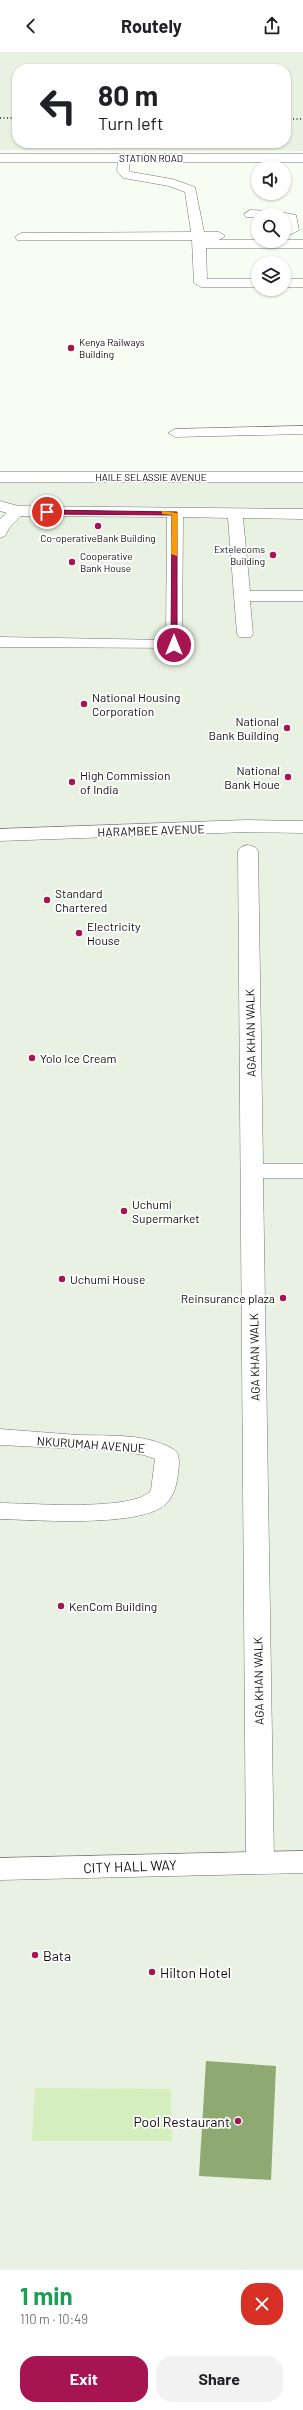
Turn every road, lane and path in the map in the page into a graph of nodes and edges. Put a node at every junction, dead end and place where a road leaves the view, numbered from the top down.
1 (0, 158) edge
2 (124, 158) junction
3 (303, 158) edge
4 (291, 218) edge
5 (291, 231) edge
6 (251, 236) edge
7 (21, 237) dead end
8 (198, 240) junction
9 (303, 244) edge
10 (251, 283) edge
11 (291, 283) edge
12 (303, 283) edge
13 (303, 430) edge
14 (175, 433) dead end
15 (0, 477) edge
16 (303, 477) edge
17 (0, 492) edge
18 (303, 492) edge
19 (0, 506) edge
20 (17, 511) junction
21 (175, 513) junction
22 (234, 513) junction
23 (303, 514) edge
24 (0, 533) edge
25 (242, 596) junction
26 (303, 596) edge
27 (245, 634) dead end
28 (0, 642) edge
29 (303, 827) edge
30 (0, 835) edge
31 (248, 851) dead end
32 (252, 1171) junction
33 (303, 1171) edge
34 (0, 1437) edge
35 (0, 1511) edge
36 (260, 1862) junction
37 (303, 1862) edge
38 (0, 1870) edge
39 (303, 1875) edge

1 - 2 street, STATION ROAD
2 - 3 street, STATION ROAD
2 - 8 lane
4 - 5 lane
6 - 8 lane
7 - 8 lane
8 - 9 lane
8 - 10 lane
11 - 12 lane
13 - 14 lane
15 - 16 street, HAILE SELASSIE AVENUE
17 - 18 street, HAILE SELASSIE AVENUE
19 - 20 lane
20 - 21 lane
20 - 24 lane
21 - 22 lane
21 - 28 lane
22 - 23 lane
22 - 25 lane
25 - 26 lane
25 - 27 lane
29 - 30 street, HARAMBEE AVENUE
31 - 32 street, AGA KHAN WALK
32 - 33 street
32 - 36 street, AGA KHAN WALK
34 - 35 lane, NKURUMAH AVENUE
36 - 37 street, CITY HALL WAY
36 - 38 street, CITY HALL WAY
36 - 39 street, CITY HALL WAY

